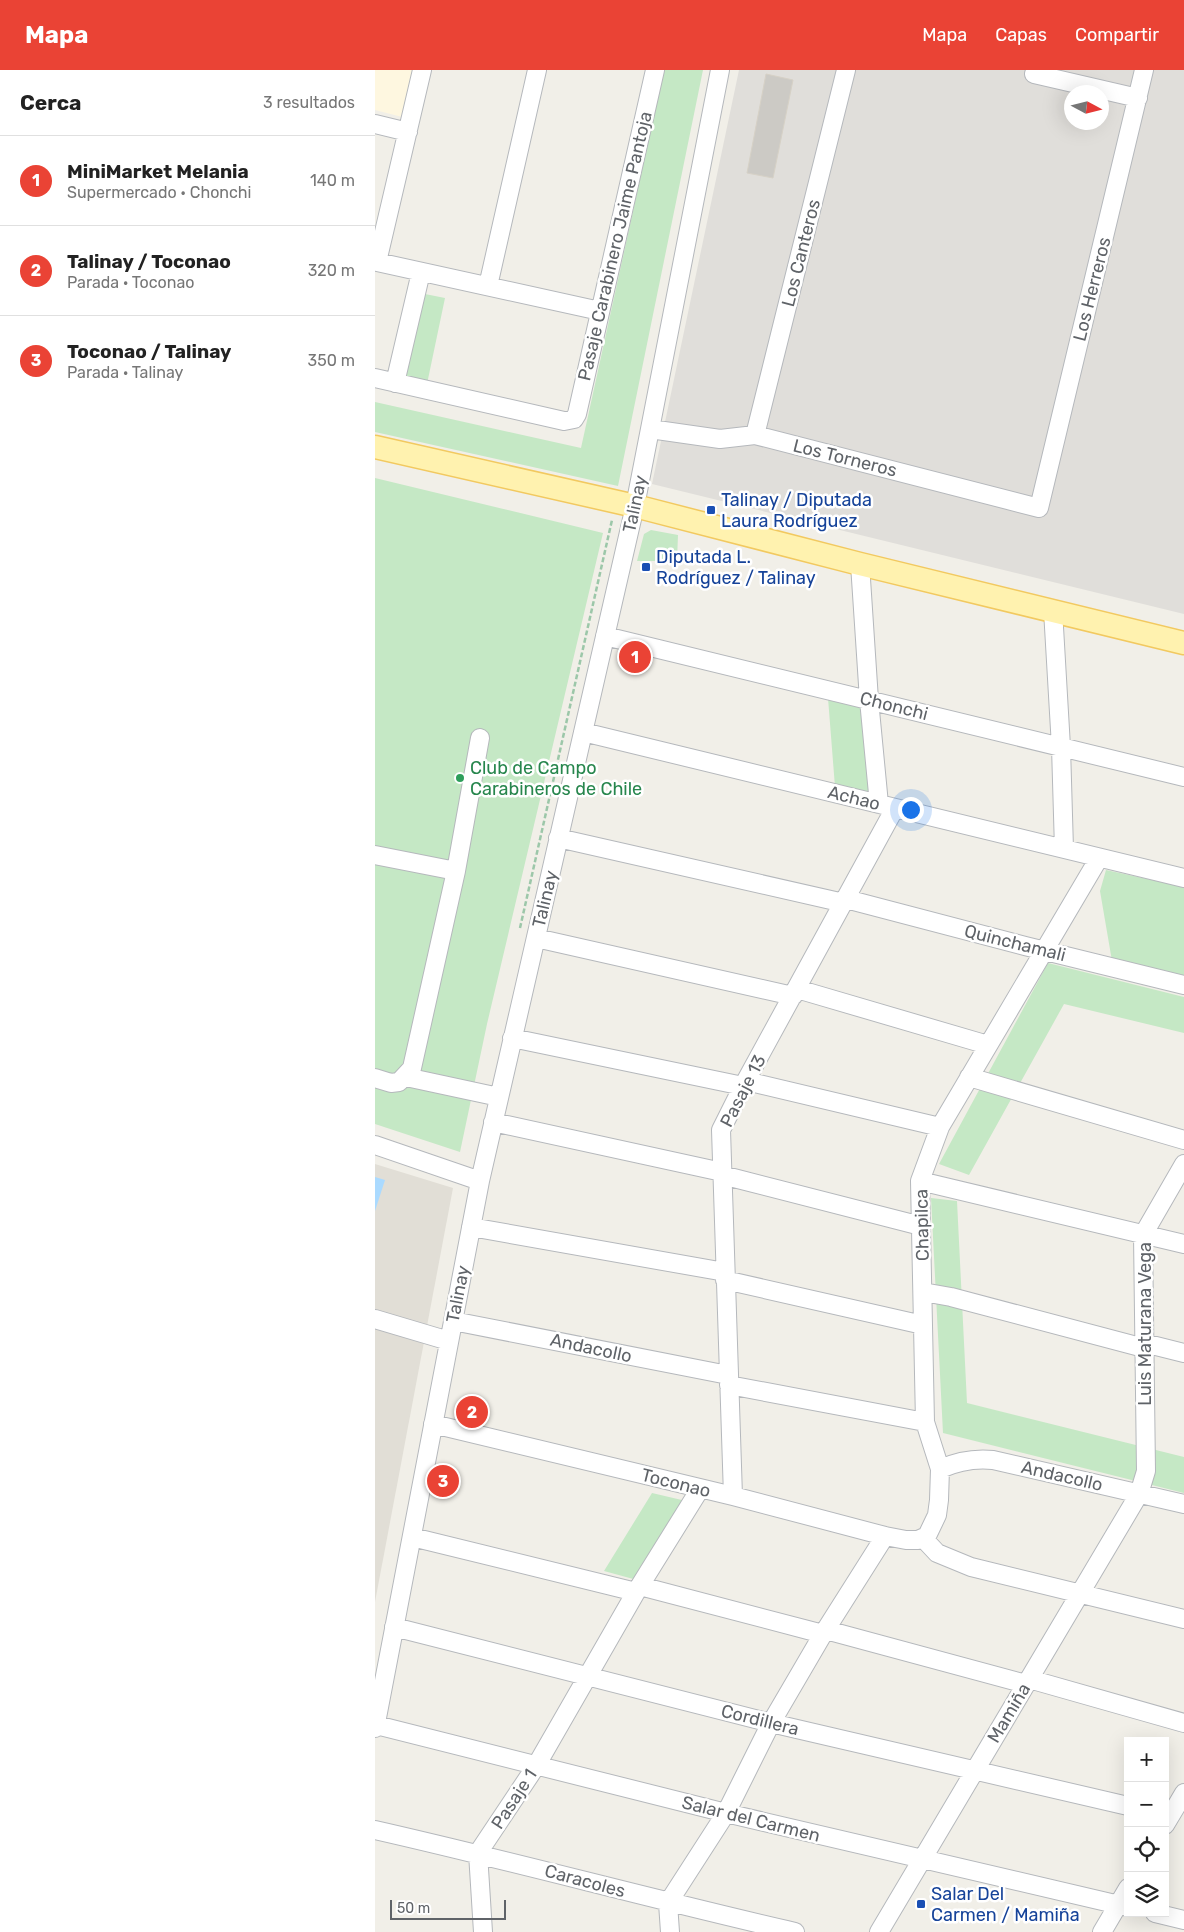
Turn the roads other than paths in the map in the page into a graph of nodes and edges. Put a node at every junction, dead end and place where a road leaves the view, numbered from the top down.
1 (422, 70) edge
2 (537, 70) edge
3 (655, 70) edge
4 (720, 70) edge
5 (846, 70) edge
6 (1144, 70) edge
7 (1034, 74) dead end
8 (1138, 98) junction
9 (375, 124) edge
10 (408, 132) junction
11 (421, 272) junction
12 (488, 286) junction
13 (600, 310) junction
14 (375, 378) edge
15 (395, 383) junction
16 (650, 429) junction
17 (755, 435) junction
18 (375, 447) edge
19 (635, 506) junction
20 (1039, 508) joint
21 (860, 564) junction
22 (1053, 610) junction
23 (605, 636) junction
24 (1184, 643) edge
25 (869, 700) junction
26 (583, 732) junction
27 (480, 738) dead end
28 (1061, 747) junction
29 (1184, 777) edge
30 (887, 806) junction
31 (559, 838) junction
32 (1064, 849) junction
33 (375, 855) edge
34 (1099, 858) junction
35 (456, 871) junction
36 (1184, 878) edge
37 (845, 901) junction
38 (535, 938) junction
39 (1044, 950) junction
40 (1184, 984) edge
41 (795, 992) junction
42 (513, 1038) junction
43 (988, 1045) junction
44 (406, 1077) junction
45 (969, 1077) junction
46 (375, 1078) edge
47 (745, 1084) junction
48 (499, 1097) junction
49 (493, 1122) junction
50 (940, 1126) junction
51 (1184, 1140) edge
52 (375, 1145) edge
53 (1184, 1164) edge
54 (722, 1173) junction
55 (480, 1180) junction
56 (920, 1181) junction
57 (921, 1226) junction
58 (471, 1227) junction
59 (1143, 1235) junction
60 (1184, 1244) edge
61 (725, 1276) junction
62 (923, 1292) junction
63 (375, 1319) edge
64 (453, 1321) junction
65 (923, 1325) junction
66 (449, 1341) junction
67 (1144, 1346) junction
68 (1184, 1353) edge
69 (729, 1380) junction
70 (925, 1422) junction
71 (433, 1424) junction
72 (940, 1469) junction
73 (700, 1489) junction
74 (1139, 1494) junction
75 (733, 1496) junction
76 (1184, 1504) edge
77 (885, 1536) junction
78 (412, 1537) junction
79 (921, 1539) junction
80 (638, 1589) junction
81 (1080, 1594) junction
82 (1184, 1619) edge
83 (394, 1627) junction
84 (824, 1632) junction
85 (588, 1676) junction
86 (1028, 1682) junction
87 (378, 1701) edge
88 (771, 1723) junction
89 (1184, 1723) edge
90 (375, 1727) edge
91 (536, 1766) junction
92 (975, 1771) junction
93 (1184, 1793) edge
94 (1124, 1805) edge
95 (726, 1813) junction
96 (1171, 1819) edge
97 (375, 1830) edge
98 (478, 1853) junction
99 (922, 1860) junction
100 (668, 1903) junction
101 (1123, 1905) edge
102 (1169, 1916) edge
103 (1184, 1920) edge
104 (483, 1932) edge
105 (670, 1932) edge
106 (795, 1932) edge
107 (879, 1932) edge
108 (1102, 1932) edge

1 - 10 street
2 - 12 street
3 - 13 street, Pasaje Carabinero Jaime Pantoja
4 - 16 street, Talinay
5 - 17 street, Los Canteros
6 - 8 street, Los Herreros
7 - 8 street
8 - 20 street, Los Herreros
9 - 10 street
10 - 11 street
11 - 12 street
11 - 15 street
12 - 13 street
13 - 15 street, Pasaje Carabinero Jaime Pantoja
14 - 15 street
16 - 17 street, Los Torneros
16 - 19 street, Talinay
17 - 20 street, Los Torneros
18 - 19 main road
19 - 21 main road
19 - 23 street, Talinay
21 - 22 main road
21 - 25 street
22 - 24 main road
22 - 28 street
23 - 25 street, Chonchi
23 - 26 street, Talinay
25 - 28 street, Chonchi
25 - 30 street
26 - 30 street, Achao
26 - 31 street, Talinay
27 - 35 street
28 - 29 street, Chonchi
28 - 32 street
30 - 32 street, Achao
30 - 37 street, Pasaje 13
31 - 37 street, Quinchamali
31 - 38 street, Talinay
32 - 34 street, Achao
33 - 35 street
34 - 36 street, Achao
34 - 39 street, Chapilca
35 - 44 street
37 - 39 street, Quinchamali
37 - 41 street, Pasaje 13
38 - 41 street
38 - 42 street, Talinay
39 - 40 street, Quinchamali
39 - 43 street, Chapilca
41 - 43 street
41 - 47 street, Pasaje 13
42 - 47 street
42 - 48 street, Talinay
43 - 45 street, Chapilca
44 - 46 street
44 - 48 street
45 - 50 street, Chapilca
45 - 51 street
47 - 50 street
47 - 54 street, Pasaje 13
48 - 49 street, Talinay
49 - 54 street
49 - 55 street, Talinay
50 - 56 street, Chapilca
52 - 55 street
53 - 59 street, Luis Maturana Vega
54 - 57 street
54 - 61 street, Pasaje 13
55 - 58 street, Talinay
56 - 57 street, Chapilca
56 - 59 street
57 - 62 street, Chapilca
58 - 61 street
58 - 64 street, Talinay
59 - 60 street
59 - 67 street, Luis Maturana Vega
61 - 65 street
61 - 69 street, Pasaje 13
62 - 65 street, Chapilca
62 - 67 street
63 - 66 street
64 - 66 street, Talinay
64 - 69 street, Andacollo
65 - 70 street, Chapilca
66 - 71 street, Talinay
67 - 68 street
67 - 74 street, Luis Maturana Vega
69 - 70 street, Andacollo
69 - 75 street, Pasaje 13
70 - 72 street, Chapilca
71 - 73 street, Toconao
71 - 78 street, Talinay
72 - 74 street, Andacollo
72 - 79 street, Chapilca
73 - 75 street, Toconao
73 - 80 street, Pasaje 1
74 - 76 street, Andacollo
74 - 81 street, Mamiña
75 - 77 street, Toconao
77 - 79 street, Toconao
77 - 84 street
78 - 80 street
78 - 83 street, Talinay
79 - 81 street
80 - 84 street
80 - 85 street, Pasaje 1
81 - 82 street
81 - 86 street, Mamiña
83 - 85 street, Cordillera
83 - 87 street, Talinay
84 - 86 street
84 - 88 street
85 - 88 street, Cordillera
85 - 91 street, Pasaje 1
86 - 89 street
86 - 92 street, Mamiña
87 - 90 street, Talinay
88 - 92 street, Cordillera
88 - 95 street
90 - 91 street, Salar del Carmen
91 - 95 street, Salar del Carmen
91 - 98 street, Pasaje 1
92 - 94 street, Cordillera
92 - 99 street, Mamiña
93 - 96 street
95 - 99 street, Salar del Carmen
95 - 100 street
97 - 98 street, Caracoles
98 - 100 street, Caracoles
98 - 104 street
99 - 101 street, Salar del Carmen
99 - 107 street, Mamiña
100 - 105 street
100 - 106 street, Caracoles
101 - 108 street
102 - 103 street

